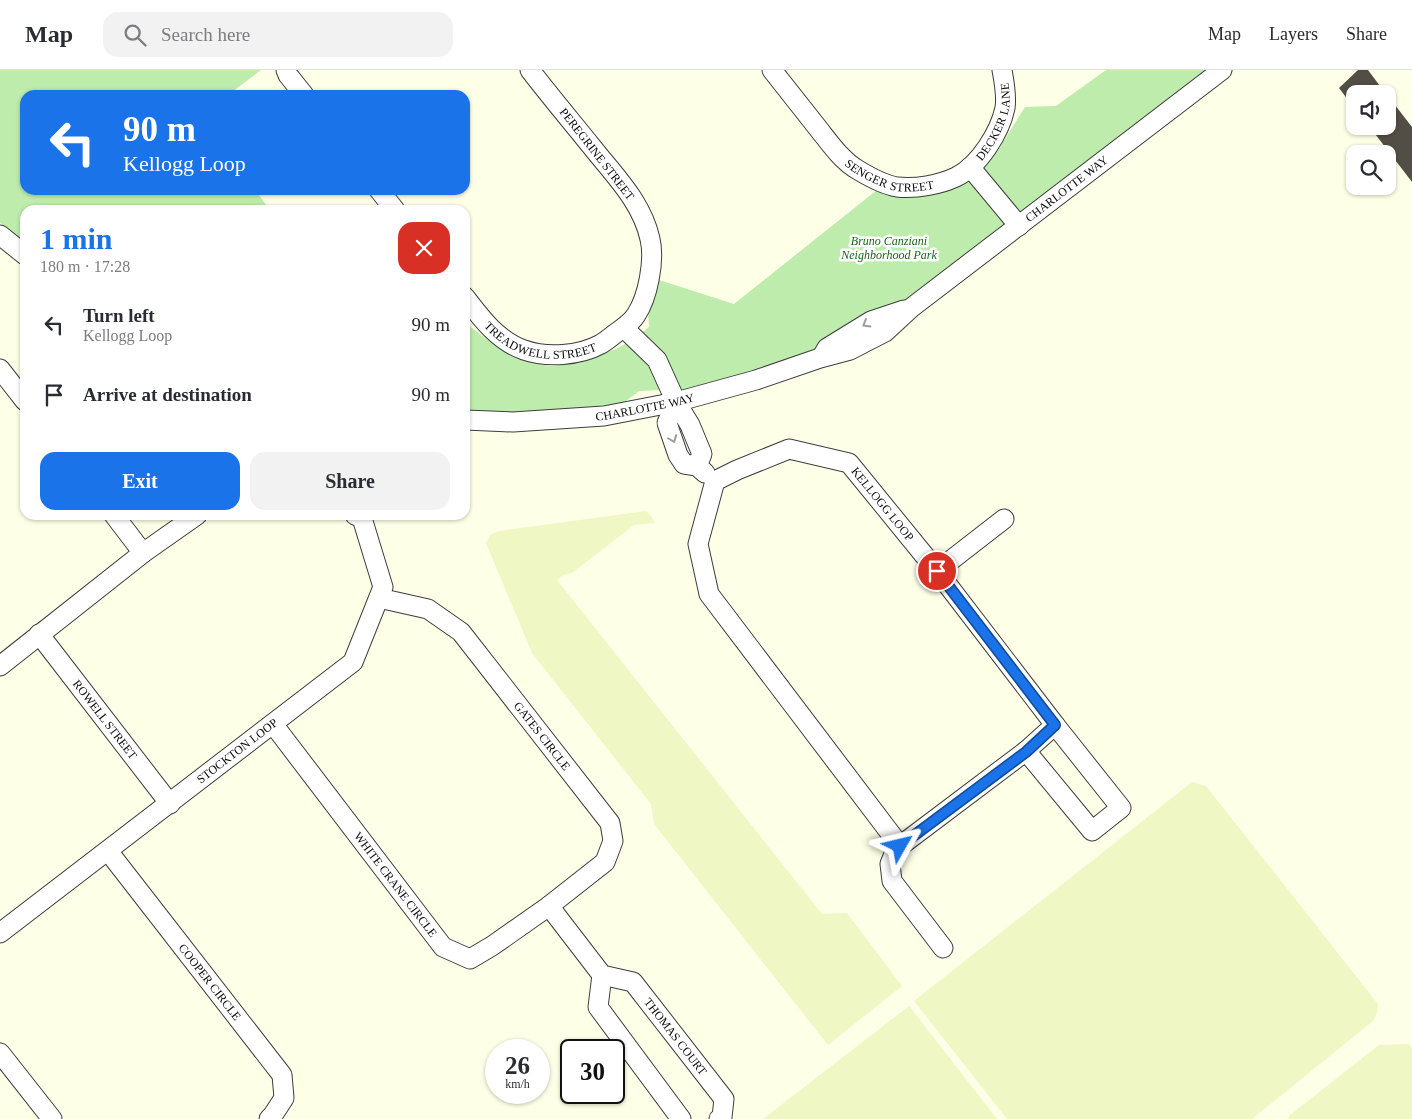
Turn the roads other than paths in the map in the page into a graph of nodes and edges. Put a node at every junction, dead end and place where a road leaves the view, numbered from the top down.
1 (286, 70) edge
2 (530, 70) edge
3 (772, 70) edge
4 (1002, 70) edge
5 (1222, 70) edge
6 (300, 90) edge
7 (970, 167) junction
8 (1019, 226) junction
9 (0, 235) edge
10 (20, 251) edge
11 (470, 304) edge
12 (624, 328) junction
13 (0, 369) edge
14 (20, 395) edge
15 (676, 402) junction
16 (470, 420) edge
17 (697, 466) junction
18 (715, 481) junction
19 (1004, 519) dead end
20 (118, 520) edge
21 (190, 520) edge
22 (362, 520) edge
23 (143, 553) junction
24 (937, 571) junction
25 (378, 598) junction
26 (39, 634) junction
27 (0, 666) edge
28 (273, 724) junction
29 (1055, 725) junction
30 (1026, 752) junction
31 (170, 804) junction
32 (900, 846) junction
33 (108, 851) junction
34 (549, 906) junction
35 (0, 933) edge
36 (943, 948) dead end
37 (602, 976) junction
38 (0, 1053) edge
39 (52, 1119) edge
40 (269, 1119) edge
41 (681, 1119) edge
42 (719, 1119) edge

1 - 6 street
2 - 12 street, PEREGRINE STREET
3 - 7 street, SENGER STREET
4 - 7 street, DECKER LANE
5 - 8 street, CHARLOTTE WAY
7 - 8 street
8 - 15 street, CHARLOTTE WAY
9 - 10 street
11 - 12 street, TREADWELL STREET
12 - 15 street
13 - 14 street
15 - 16 street, CHARLOTTE WAY
15 - 17 street
15 -> 17 street
17 - 18 street
18 - 24 street, KELLOGG LOOP
18 - 32 street
19 - 24 street
20 - 23 street
21 - 23 street
22 - 25 street, STOCKTON LOOP
23 - 26 street
24 - 29 street, KELLOGG LOOP
25 - 28 street, STOCKTON LOOP
25 - 34 street, GATES CIRCLE
26 - 27 street
26 - 31 street, ROWELL STREET
28 - 31 street, STOCKTON LOOP
28 - 34 street, WHITE CRANE CIRCLE
29 - 30 street
29 - 30 street, KELLOGG LOOP
30 - 32 street
31 - 33 street, STOCKTON LOOP
32 - 36 street
33 - 35 street, STOCKTON LOOP
33 - 40 street, COOPER CIRCLE
34 - 37 street
37 - 41 street
37 - 42 street, THOMAS COURT
38 - 39 street

